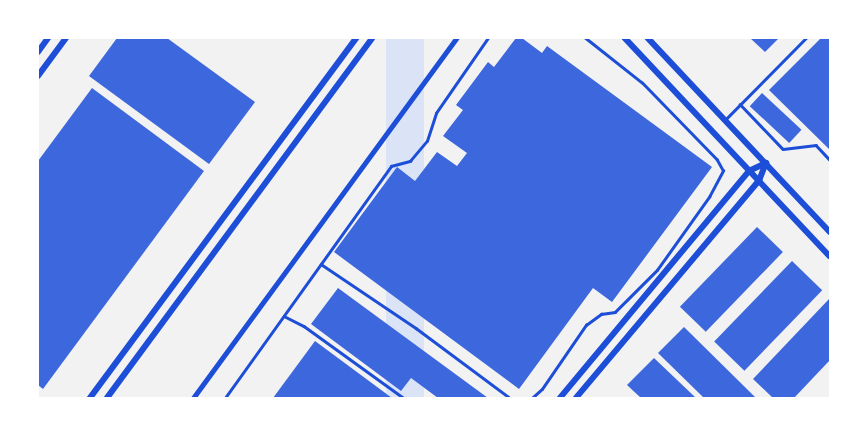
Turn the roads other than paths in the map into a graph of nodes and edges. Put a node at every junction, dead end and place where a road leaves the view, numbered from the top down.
1 (48, 38) edge
2 (66, 38) edge
3 (356, 38) edge
4 (372, 38) edge
5 (456, 38) edge
6 (488, 38) edge
7 (585, 38) edge
8 (625, 38) edge
9 (648, 38) edge
10 (806, 38) edge
11 (38, 52) edge
12 (38, 76) edge
13 (740, 104) junction
14 (725, 120) junction
15 (830, 160) edge
16 (766, 163) junction
17 (749, 171) junction
18 (759, 181) junction
19 (830, 232) edge
20 (830, 256) edge
21 (321, 264) junction
22 (284, 315) junction
23 (90, 398) edge
24 (107, 398) edge
25 (193, 398) edge
26 (225, 398) edge
27 (404, 398) edge
28 (510, 398) edge
29 (532, 398) edge
30 (560, 398) edge
31 (576, 398) edge

1 - 11 street
2 - 12 street
3 - 23 street
4 - 24 street
5 - 25 street
6 - 21 lane
7 - 29 lane
8 - 17 street
9 - 14 street
10 - 13 lane
13 - 14 lane
13 - 15 lane
14 - 16 street
16 - 17 street
16 - 18 street
16 - 19 street
17 - 18 street
17 - 30 street
18 - 20 street
18 - 31 street
21 - 22 lane
21 - 28 lane
22 - 26 lane
22 - 27 lane

